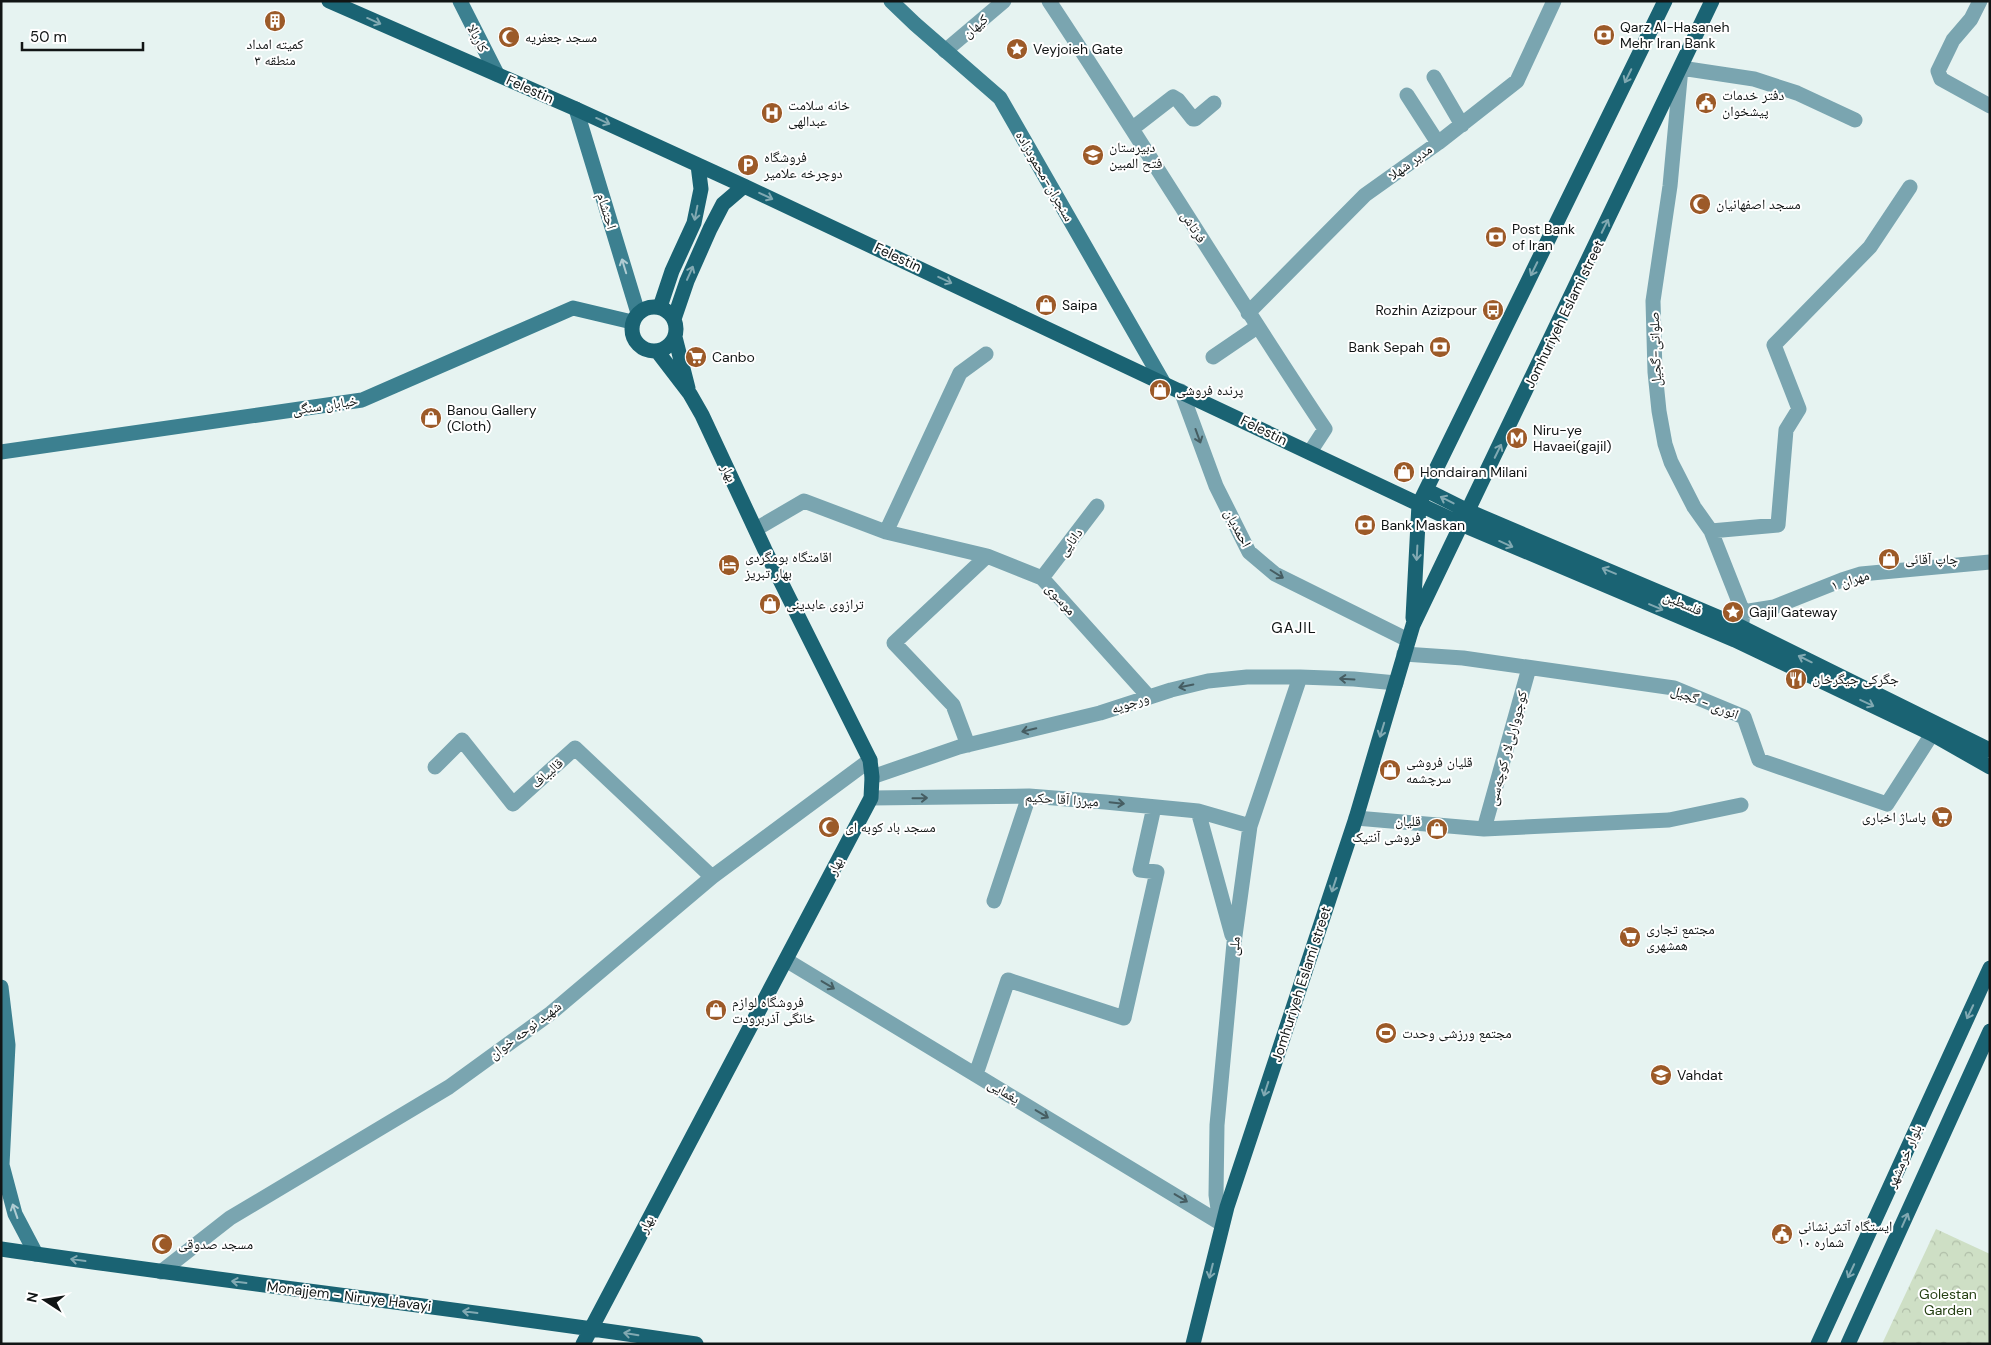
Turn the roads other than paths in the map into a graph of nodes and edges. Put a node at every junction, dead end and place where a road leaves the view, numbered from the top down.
1 (329, 1) edge
2 (460, 1) edge
3 (891, 1) edge
4 (1004, 1) edge
5 (1049, 1) edge
6 (1554, 1) edge
7 (1665, 1) edge
8 (1712, 1) edge
9 (1980, 1) edge
10 (946, 51) junction
11 (1681, 68) junction
12 (497, 74) junction
13 (1434, 77) dead end
14 (1407, 94) dead end
15 (1214, 104) dead end
16 (1990, 106) edge
17 (576, 109) junction
18 (1856, 120) dead end
19 (1462, 125) junction
20 (1133, 128) junction
21 (1438, 142) junction
22 (698, 165) junction
23 (744, 186) junction
24 (1910, 187) dead end
25 (660, 307) junction
26 (1248, 313) junction
27 (635, 318) junction
28 (674, 319) junction
29 (1257, 327) junction
30 (675, 337) junction
31 (657, 351) junction
32 (986, 354) dead end
33 (1213, 357) dead end
34 (1163, 382) junction
35 (1181, 390) junction
36 (690, 394) junction
37 (1, 452) edge
38 (1310, 452) junction
39 (1426, 490) junction
40 (1419, 504) junction
41 (1097, 506) dead end
42 (1465, 517) junction
43 (756, 529) junction
44 (1710, 531) junction
45 (886, 532) junction
46 (987, 556) junction
47 (1990, 562) edge
48 (1042, 578) junction
49 (1413, 625) junction
50 (1740, 627) junction
51 (1406, 647) junction
52 (1529, 668) junction
53 (1300, 677) junction
54 (1396, 683) junction
55 (1149, 697) junction
56 (1932, 734) junction
57 (968, 745) junction
58 (1990, 750) edge
59 (870, 760) junction
60 (435, 767) dead end
61 (1990, 767) edge
62 (872, 777) junction
63 (1029, 796) junction
64 (871, 798) junction
65 (1741, 805) dead end
66 (1154, 807) junction
67 (1198, 811) junction
68 (1356, 818) junction
69 (1250, 826) junction
70 (1484, 828) junction
71 (712, 877) junction
72 (994, 902) dead end
73 (1234, 943) junction
74 (786, 960) junction
75 (1990, 968) edge
76 (1, 986) edge
77 (1990, 1031) edge
78 (976, 1074) junction
79 (1939, 1078) junction
80 (1963, 1089) junction
81 (2, 1166) edge
82 (1222, 1224) junction
83 (1, 1249) edge
84 (36, 1254) junction
85 (161, 1272) junction
86 (590, 1327) junction
87 (583, 1344) edge
88 (696, 1344) edge
89 (1192, 1344) edge
90 (1818, 1344) edge
91 (1848, 1344) edge

1 -> 12 main road, Felestin
2 - 12 street, کاربالا
3 - 10 street, سنجران-محمودزاده
4 - 10 street, کیهان
5 - 20 street, فرتاش
6 - 19 street, مدیر شهلا
7 -> 39 main road, Jomhuriyeh Eslami street
8 - 11 main road, Jomhuriyeh Eslami street
9 - 16 street
10 - 34 street, سنجران-محمودزاده
11 - 18 street
42 -> 11 main road, Jomhuriyeh Eslami street
11 - 44 street, صلواتی-گجیل
12 - 17 main road, Felestin
13 - 19 street
14 - 21 street
15 - 20 street
17 -> 22 main road, Felestin
27 -> 17 street, احتشام
19 - 21 street, مدیر شهلا
20 - 26 street, فرتاش
21 - 26 street, مدیر شهلا
22 - 23 main road, Felestin
22 -> 25 main road
28 -> 23 main road
23 -> 34 main road, Felestin
24 - 44 street
25 - 27 main road
25 - 28 main road
26 - 29 street, فرتاش
27 - 31 main road
27 - 37 street, خیابان سنگی
28 - 30 main road
29 - 33 street
29 - 38 street, فرتاش
30 - 31 main road
30 - 36 main road, بهار
31 - 36 main road, بهار
32 - 45 street
34 - 35 main road, Felestin
35 - 38 main road, Felestin
35 -> 51 street, احمدیان
36 - 43 main road, بهار
38 - 40 main road, Felestin
39 - 40 main road, Jomhuriyeh Eslami street
42 -> 39 main road, فلسطین
40 - 42 main road, Felestin
40 -> 49 main road, Jomhuriyeh Eslami street
41 - 48 street, دانایی
42 - 49 main road, Jomhuriyeh Eslami street
42 - 50 main road, فلسطین
43 - 45 street, موسوی
43 - 59 main road, بهار
44 - 50 street, صلواتی-گجیل
45 - 46 street, موسوی
46 - 48 street, موسوی
46 - 57 street
47 - 50 street, مهران ۱
48 - 55 street, موسوی
49 - 51 main road, Jomhuriyeh Eslami street
50 -> 56 main road, فلسطین
58 -> 50 main road, فلسطین
51 - 52 street, انوری - گجیل
51 - 54 main road, Jomhuriyeh Eslami street
52 - 56 street, انوری - گجیل
52 - 70 street, کوجووارلی‌لار کوچه‌سی
54 -> 53 street, ورجویه
53 -> 55 street, ورجویه
53 - 69 street, ملی
54 -> 68 main road, Jomhuriyeh Eslami street
55 -> 57 street, ورجویه
56 - 61 main road, فلسطین
57 - 62 street, ورجویه
59 - 62 main road, بهار
59 - 71 street, شهید نوحه خوان
60 - 71 street, قالیباف
62 - 64 main road, بهار
64 -> 63 street, میرزا آقا حکیم
63 -> 66 street, میرزا آقا حکیم
63 - 72 street
64 - 74 main road, بهار
65 - 70 street
66 - 67 street, میرزا آقا حکیم
66 - 78 street
67 - 69 street, میرزا آقا حکیم
67 - 73 street
68 - 70 street
68 -> 82 main road, Jomhuriyeh Eslami street
69 - 73 street, ملی
71 - 85 street, شهید نوحه خوان
73 - 82 street, ملی
74 -> 78 street, یغمایی
74 - 86 main road, بهار
75 -> 79 main road, بلوار خرمشهر
76 - 81 street
77 - 80 main road, بلوار خرمشهر
78 -> 82 street, یغمایی
79 - 80 main road
79 -> 90 main road, بلوار خرمشهر
91 -> 80 main road, بلوار خرمشهر
84 -> 81 street
82 -> 89 main road, Jomhuriyeh Eslami street
83 - 84 main road, Monajjem - Niruye Havayi
85 -> 84 main road, Monajjem - Niruye Havayi
86 -> 85 main road, Monajjem - Niruye Havayi
86 - 87 main road, بهار
88 -> 86 main road, Monajjem - Niruye Havayi

